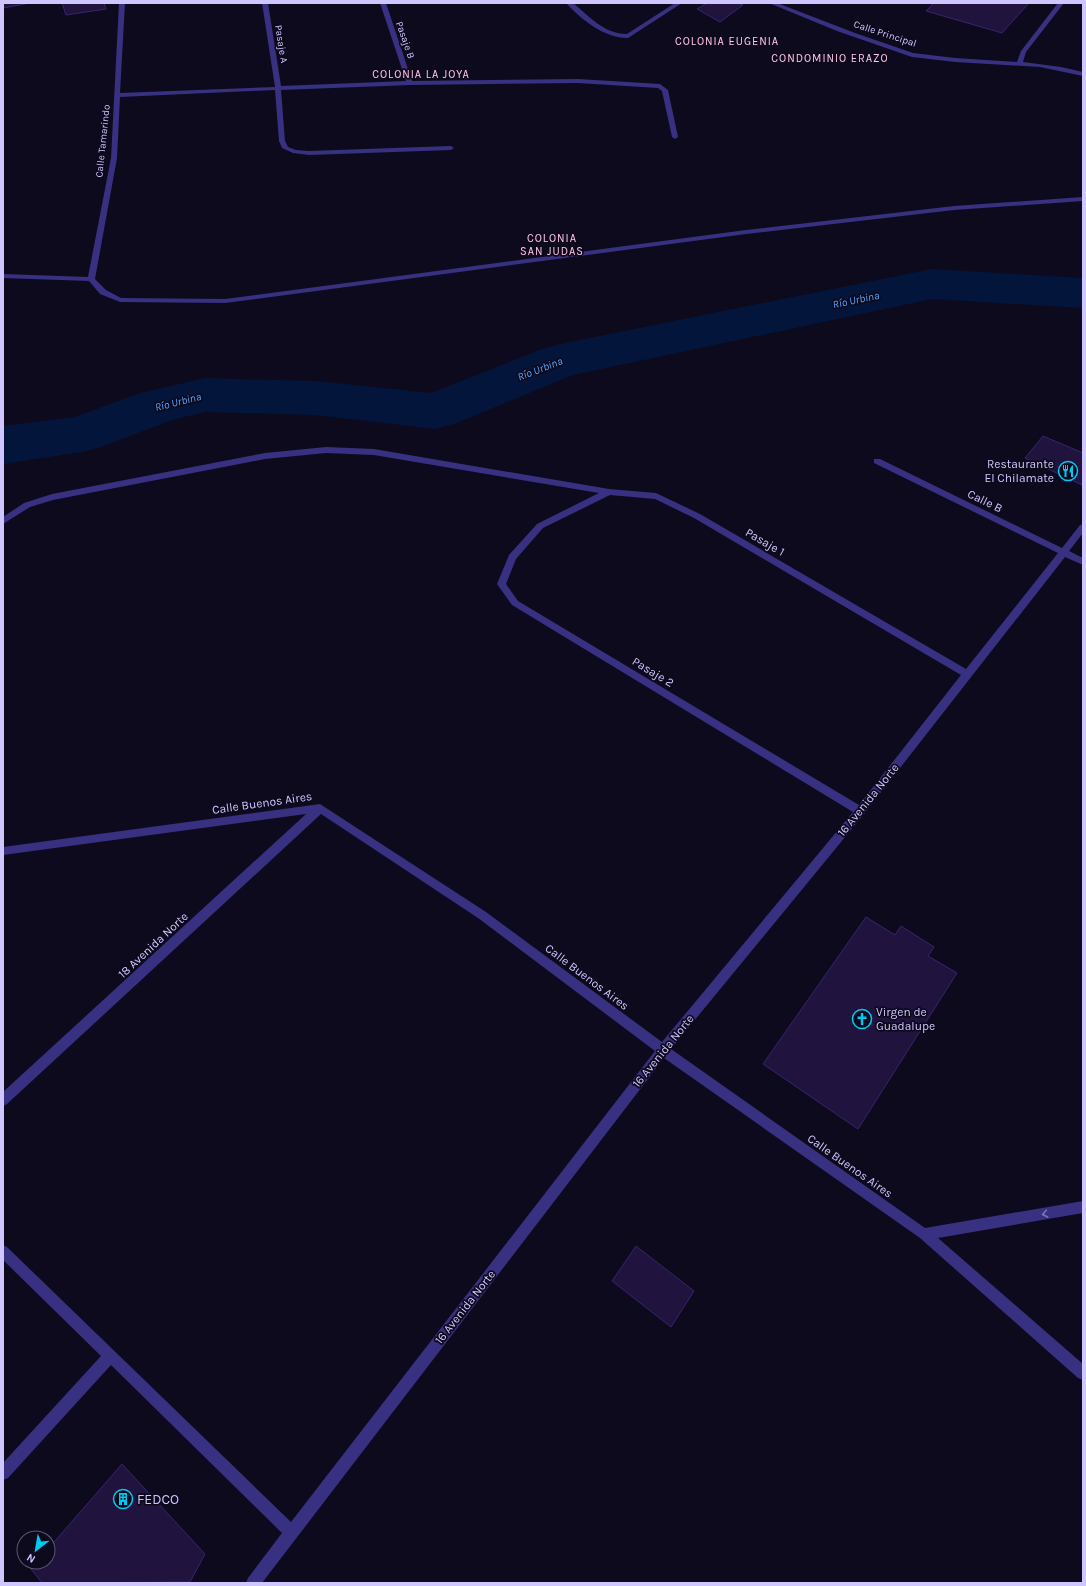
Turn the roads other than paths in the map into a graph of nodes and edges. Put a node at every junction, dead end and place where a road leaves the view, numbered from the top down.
1 (122, 3) edge
2 (265, 3) edge
3 (382, 3) edge
4 (569, 3) edge
5 (679, 3) edge
6 (772, 3) edge
7 (1061, 3) edge
8 (1020, 62) junction
9 (1083, 74) edge
10 (410, 83) junction
11 (278, 88) junction
12 (118, 95) junction
13 (675, 137) dead end
14 (450, 148) dead end
15 (1083, 199) edge
16 (3, 276) edge
17 (91, 279) junction
18 (877, 461) dead end
19 (610, 492) junction
20 (3, 521) edge
21 (1083, 527) edge
22 (1062, 552) junction
23 (1083, 562) edge
24 (967, 674) junction
25 (320, 808) junction
26 (860, 811) junction
27 (3, 851) edge
28 (663, 1050) junction
29 (3, 1100) edge
30 (1083, 1207) edge
31 (924, 1234) junction
32 (3, 1251) edge
33 (110, 1356) junction
34 (1083, 1373) edge
35 (3, 1473) edge
36 (292, 1533) junction
37 (253, 1583) edge

1 - 12 street, Calle Tamarindo
2 - 11 street, Pasaje A
3 - 10 street, Pasaje B
4 - 5 street
6 - 8 street, Calle Principal
7 - 8 street
8 - 9 street, Calle Principal
10 - 11 street
10 - 13 street
11 - 12 street
11 - 14 street, Pasaje A
12 - 17 street, Calle Tamarindo
15 - 17 street
16 - 17 street
18 - 22 street, Calle B
19 - 20 street, Pasaje 1
19 - 24 street, Pasaje 1
19 - 26 street, Pasaje 2
21 - 22 street, 16 Avenida Norte
22 - 23 street, Calle B
22 - 24 street, 16 Avenida Norte
24 - 26 street, 16 Avenida Norte
25 - 27 street, Calle Buenos Aires
25 - 28 street, Calle Buenos Aires
25 - 29 street, 18 Avenida Norte
26 - 28 street, 16 Avenida Norte
28 - 31 street, Calle Buenos Aires
28 - 36 street, 16 Avenida Norte
30 -> 31 street
31 - 34 street, Calle Buenos Aires
32 - 33 street
33 - 35 street
33 - 36 street
36 - 37 street, 16 Avenida Norte

